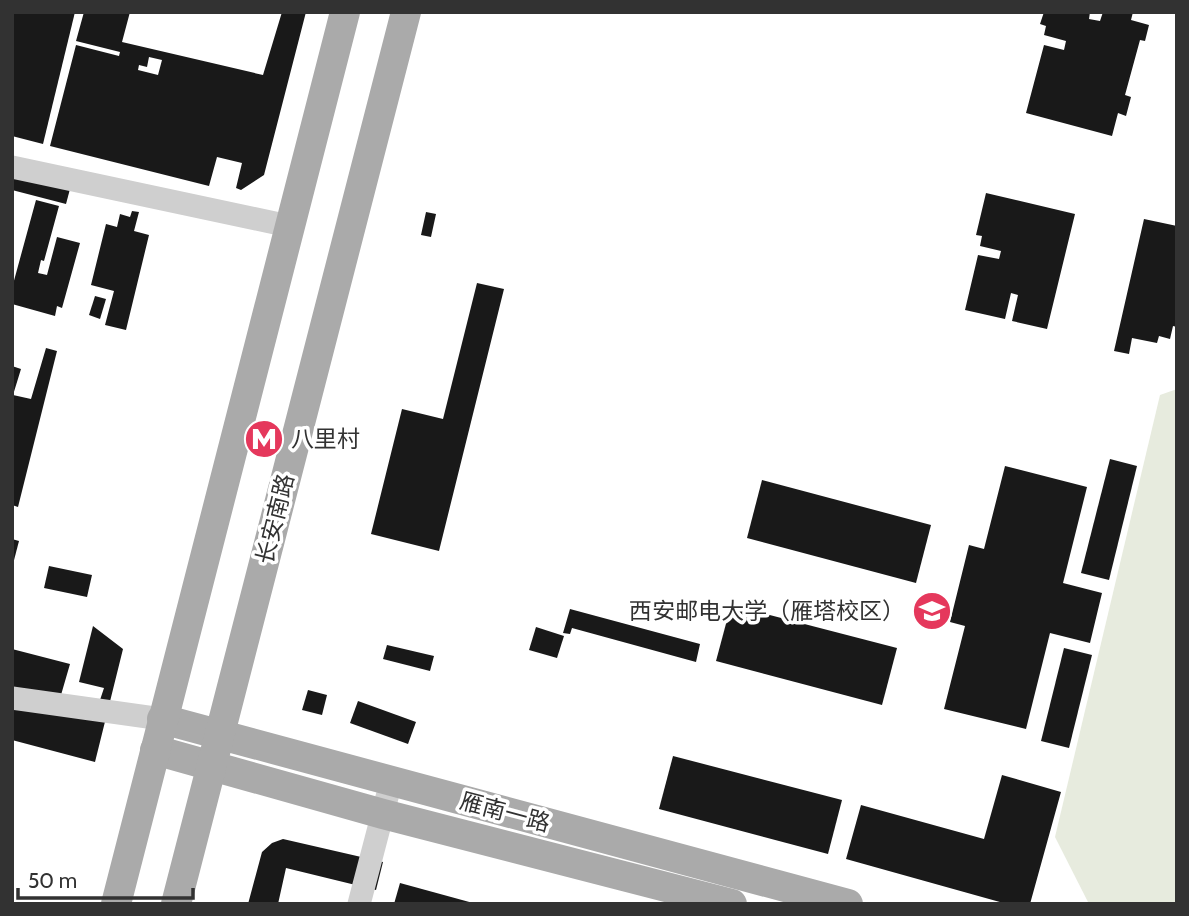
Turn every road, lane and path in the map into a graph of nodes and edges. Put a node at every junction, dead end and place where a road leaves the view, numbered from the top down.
1 (345, 12) edge
2 (406, 12) edge
3 (12, 167) edge
4 (289, 226) junction
5 (12, 698) edge
6 (162, 719) junction
7 (220, 734) junction
8 (155, 750) junction
9 (211, 766) junction
10 (391, 782) junction
11 (383, 814) junction
12 (116, 904) edge
13 (176, 904) edge
14 (359, 904) edge
15 (732, 904) edge
16 (848, 904) edge

1 - 4 main road
2 - 7 main road, 长安南路
3 - 4 street
4 - 6 main road
5 - 6 street
6 - 7 main road, 雁南一路
6 - 8 main road
7 - 9 main road, 长安南路
7 - 10 main road, 雁南一路
8 - 9 main road, 雁南一路
8 - 12 main road
9 - 11 main road, 雁南一路
9 - 13 main road, 长安南路
10 - 11 street
10 - 16 main road, 雁南一路
11 - 14 street
11 - 15 main road, 雁南一路

